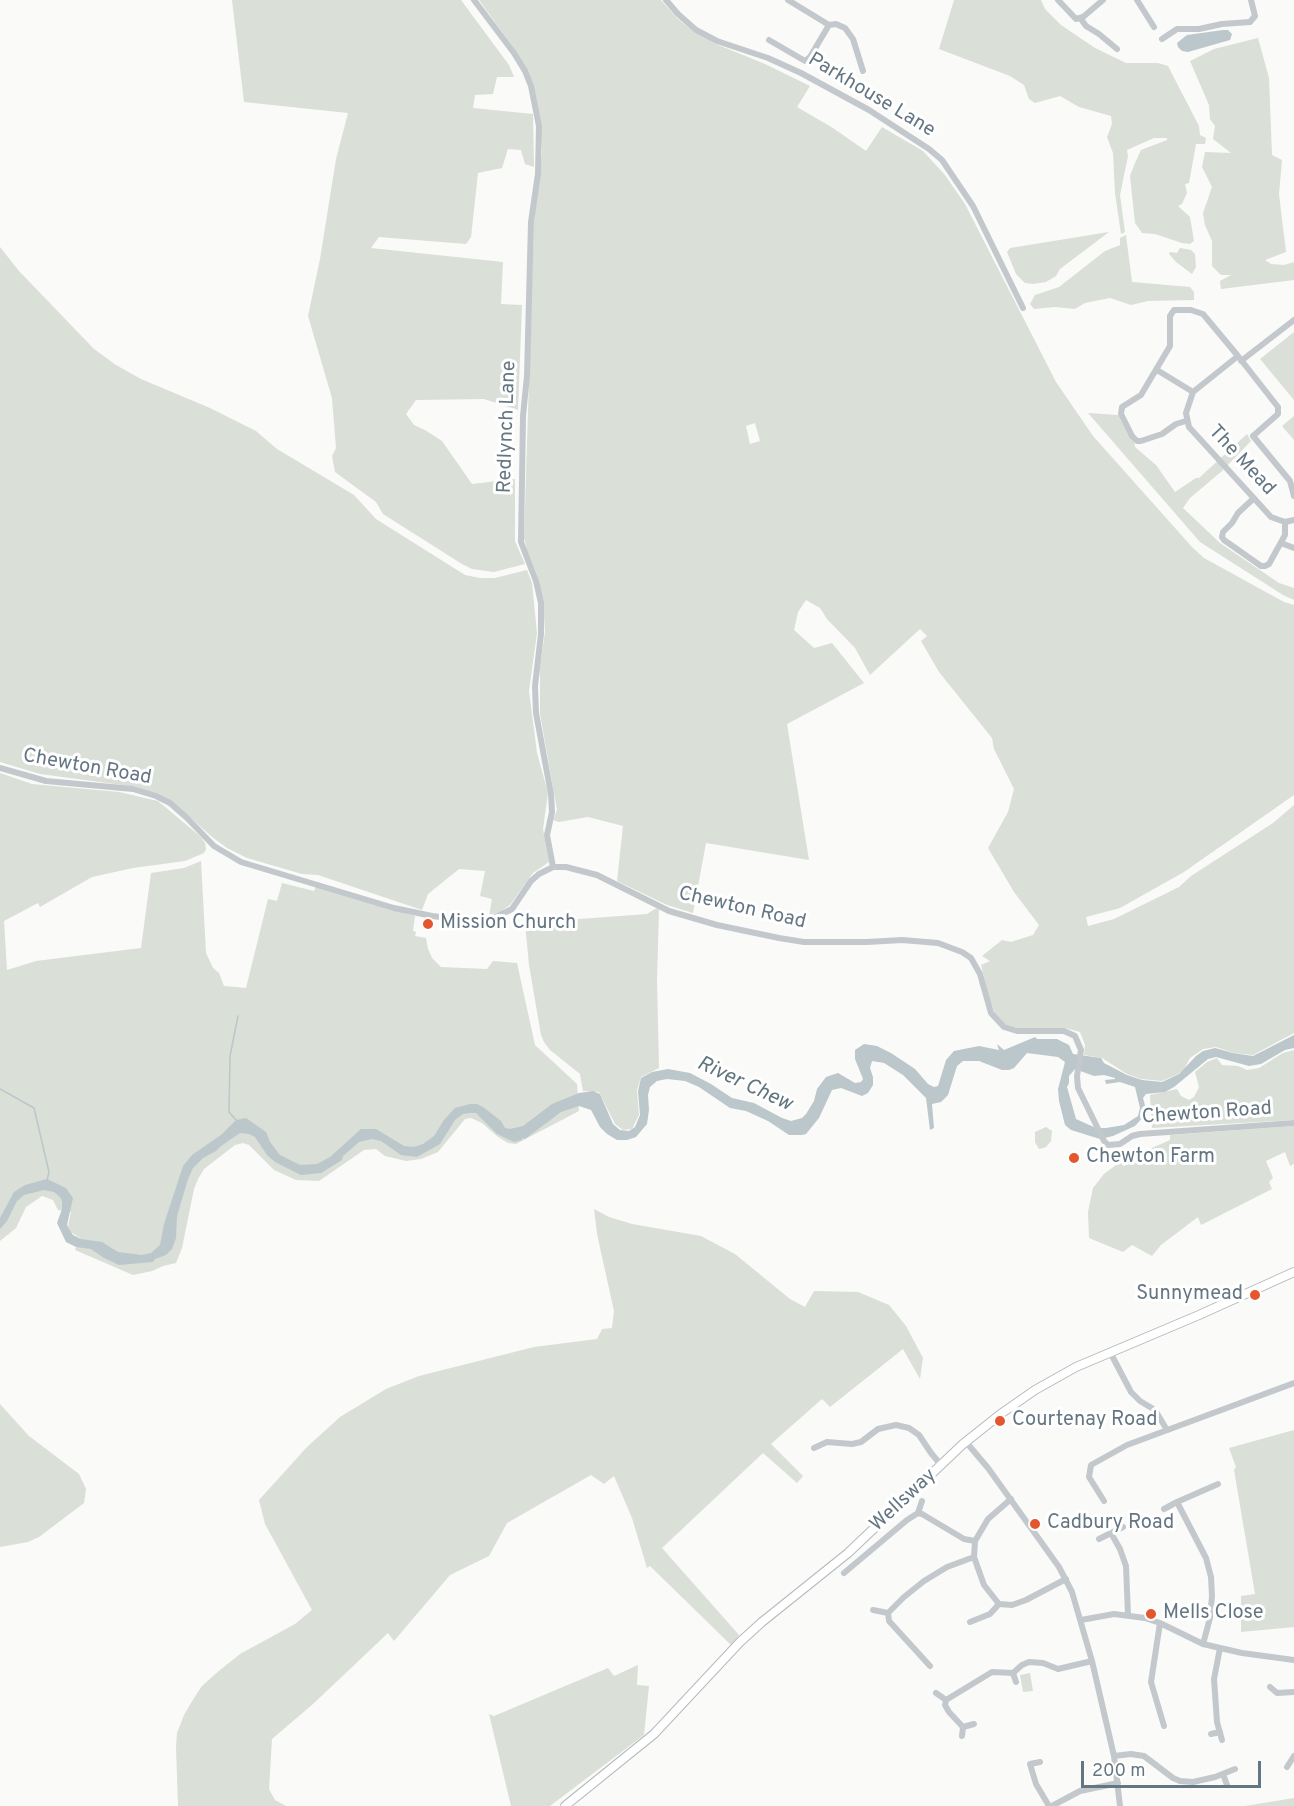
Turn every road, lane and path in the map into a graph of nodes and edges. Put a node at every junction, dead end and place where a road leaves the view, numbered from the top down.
1 (474, 0) edge
2 (666, 0) edge
3 (789, 0) edge
4 (1058, 0) edge
5 (1103, 0) edge
6 (1137, 0) edge
7 (1251, 0) edge
8 (1081, 19) junction
9 (829, 25) junction
10 (1154, 27) dead end
11 (1162, 39) dead end
12 (769, 40) dead end
13 (1117, 49) dead end
14 (863, 71) dead end
15 (1023, 309) dead end
16 (1294, 320) edge
17 (1239, 358) junction
18 (1156, 370) junction
19 (1193, 392) junction
20 (1186, 421) junction
21 (1294, 496) edge
22 (1253, 499) junction
23 (1294, 520) edge
24 (1285, 522) junction
25 (1281, 543) junction
26 (1294, 548) edge
27 (0, 768) edge
28 (554, 867) junction
29 (1294, 1124) edge
30 (1293, 1275) edge
31 (1110, 1353) junction
32 (1294, 1383) edge
33 (1285, 1387) junction
34 (1289, 1394) dead end
35 (1167, 1430) junction
36 (824, 1433) dead end
37 (827, 1442) junction
38 (966, 1442) junction
39 (814, 1448) dead end
40 (941, 1465) junction
41 (1218, 1484) dead end
42 (1011, 1499) junction
43 (922, 1501) dead end
44 (1104, 1501) dead end
45 (1178, 1502) junction
46 (1164, 1509) dead end
47 (918, 1513) junction
48 (1123, 1527) dead end
49 (1111, 1533) junction
50 (1099, 1539) dead end
51 (975, 1541) junction
52 (974, 1557) junction
53 (844, 1573) dead end
54 (1066, 1579) junction
55 (999, 1604) junction
56 (873, 1610) dead end
57 (888, 1613) junction
58 (1128, 1615) junction
59 (1081, 1620) junction
60 (970, 1622) dead end
61 (1160, 1623) junction
62 (1203, 1644) junction
63 (1220, 1648) junction
64 (919, 1654) junction
65 (913, 1660) dead end
66 (1294, 1660) edge
67 (1092, 1661) junction
68 (930, 1666) dead end
69 (1013, 1673) junction
70 (1016, 1682) dead end
71 (1270, 1687) dead end
72 (1294, 1692) edge
73 (936, 1694) dead end
74 (946, 1700) junction
75 (1164, 1720) dead end
76 (974, 1724) dead end
77 (963, 1726) junction
78 (1220, 1732) junction
79 (1211, 1734) dead end
80 (962, 1736) dead end
81 (1222, 1740) dead end
82 (1028, 1756) dead end
83 (1114, 1756) junction
84 (1290, 1757) edge
85 (1040, 1762) dead end
86 (1030, 1764) junction
87 (1287, 1767) dead end
88 (1235, 1768) dead end
89 (1223, 1774) junction
90 (1118, 1783) junction
91 (1227, 1785) dead end
92 (565, 1806) edge
93 (1051, 1806) edge
94 (1120, 1806) edge

1 - 28 street, Redlynch Lane
2 - 15 street, Parkhouse Lane
3 - 9 street
4 - 8 street
5 - 8 street
6 - 10 street
7 - 11 street
8 - 13 street
9 - 12 street
9 - 14 street
16 - 17 street
17 - 18 street
17 - 19 street
17 - 21 street
18 - 19 street
18 - 20 street
19 - 20 street, The Mead
20 - 22 street, The Mead
22 - 24 street, The Mead
22 - 25 street
23 - 24 street
24 - 25 street
25 - 26 street
27 - 28 street, Chewton Road
28 - 29 street, Chewton Road
30 - 31 main road, Wellsway
31 - 35 street
31 - 38 main road, Wellsway
32 - 33 street
33 - 34 street
33 - 35 street
35 - 44 street
36 - 37 street
37 - 39 street
37 - 40 street
38 - 40 main road, Wellsway
38 - 42 street
40 - 92 main road, Wellsway
41 - 45 street
42 - 51 street
42 - 54 street
43 - 47 street
45 - 46 street
45 - 62 street
47 - 51 street
47 - 53 street
48 - 49 street
49 - 50 street
49 - 58 street
51 - 52 street
52 - 55 street
52 - 57 street
54 - 55 street
54 - 59 street
55 - 60 street
56 - 57 street
57 - 64 street
58 - 59 street
58 - 61 street
59 - 67 street
61 - 62 street
61 - 75 street
62 - 63 street
63 - 66 street
63 - 78 street
64 - 65 street
64 - 68 street
67 - 69 street
67 - 83 street
69 - 70 street
69 - 74 street
71 - 72 street
73 - 74 street
74 - 77 street
76 - 77 street
77 - 80 street
78 - 79 street
78 - 81 street
82 - 86 street
83 - 89 street
83 - 90 street
84 - 87 street
85 - 86 street
86 - 93 street
88 - 89 street
89 - 91 street
90 - 93 street
90 - 94 street

